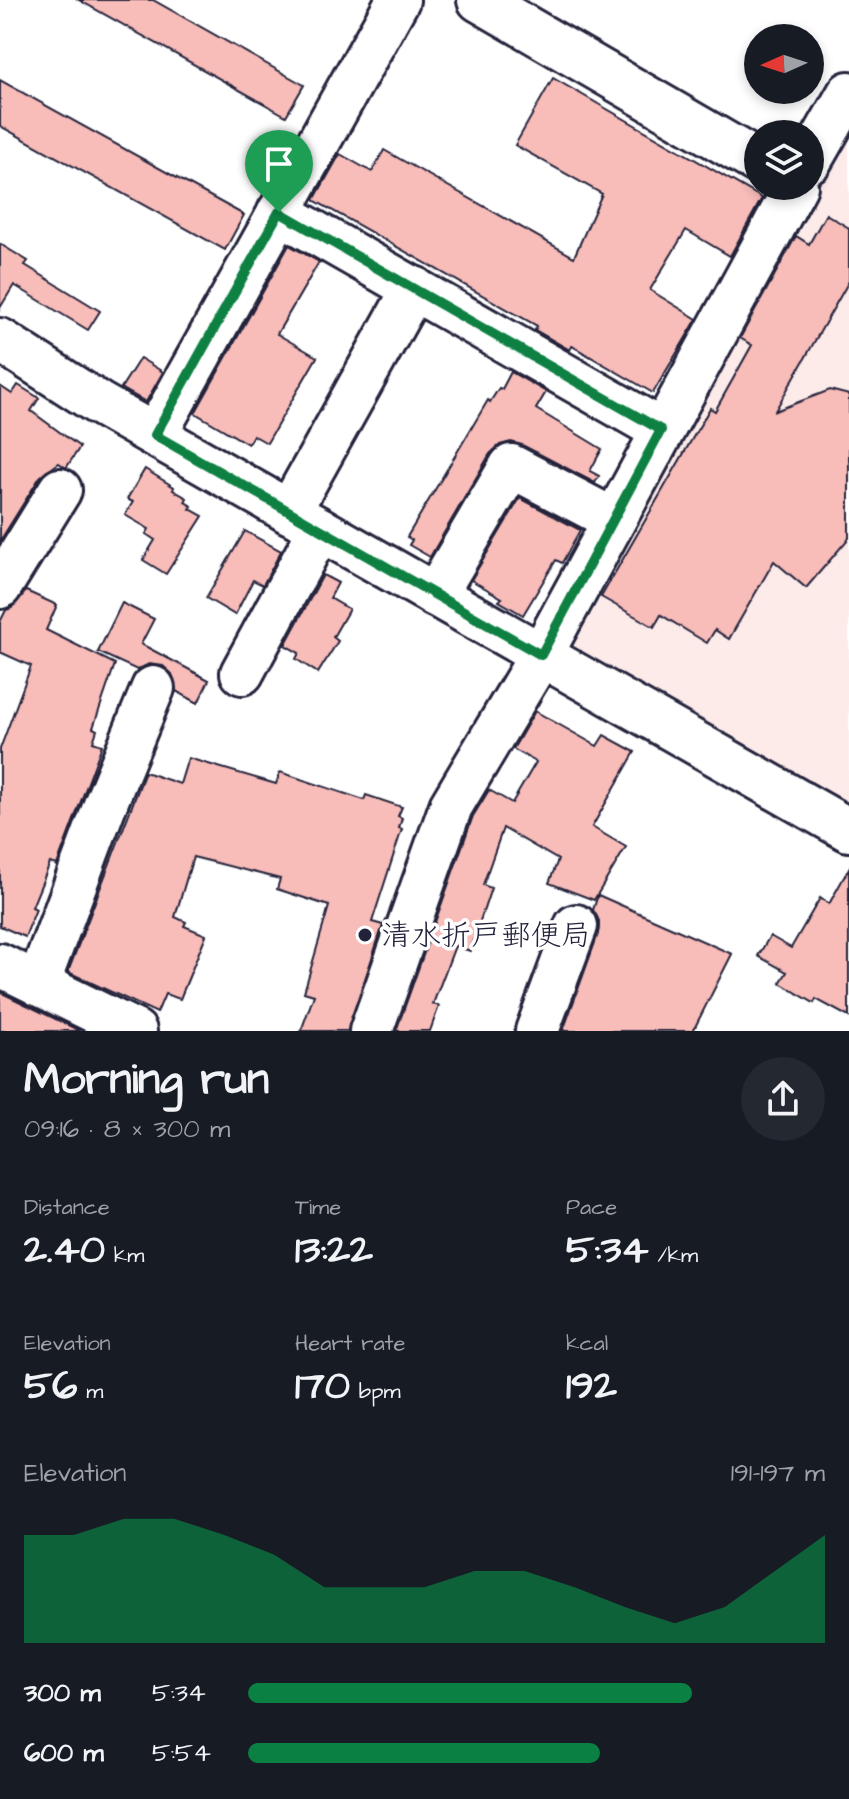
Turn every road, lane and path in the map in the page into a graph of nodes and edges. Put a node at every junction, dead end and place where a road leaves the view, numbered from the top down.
1 (398, 0) edge
2 (479, 0) edge
3 (849, 93) edge
4 (824, 137) edge
5 (744, 154) edge
6 (788, 200) edge
7 (279, 212) junction
8 (414, 288) junction
9 (0, 340) edge
10 (661, 430) junction
11 (155, 435) junction
12 (60, 490) dead end
13 (305, 520) junction
14 (614, 520) junction
15 (0, 587) edge
16 (435, 595) junction
17 (541, 655) junction
18 (242, 673) dead end
19 (153, 688) dead end
20 (849, 830) edge
21 (576, 926) dead end
22 (0, 965) edge
23 (38, 984) junction
24 (135, 1031) edge
25 (371, 1031) edge
26 (537, 1031) edge

1 - 7 street
2 - 5 street
3 - 4 street
6 - 10 street
7 - 8 street
7 - 11 street
8 - 10 street
8 - 13 street
9 - 11 street
10 - 14 street
11 - 13 street
12 - 15 street
13 - 16 street
13 - 18 street
14 - 16 street
14 - 17 street
16 - 17 street
17 - 20 street
17 - 25 street
19 - 23 street
21 - 26 street
22 - 23 street
23 - 24 street

